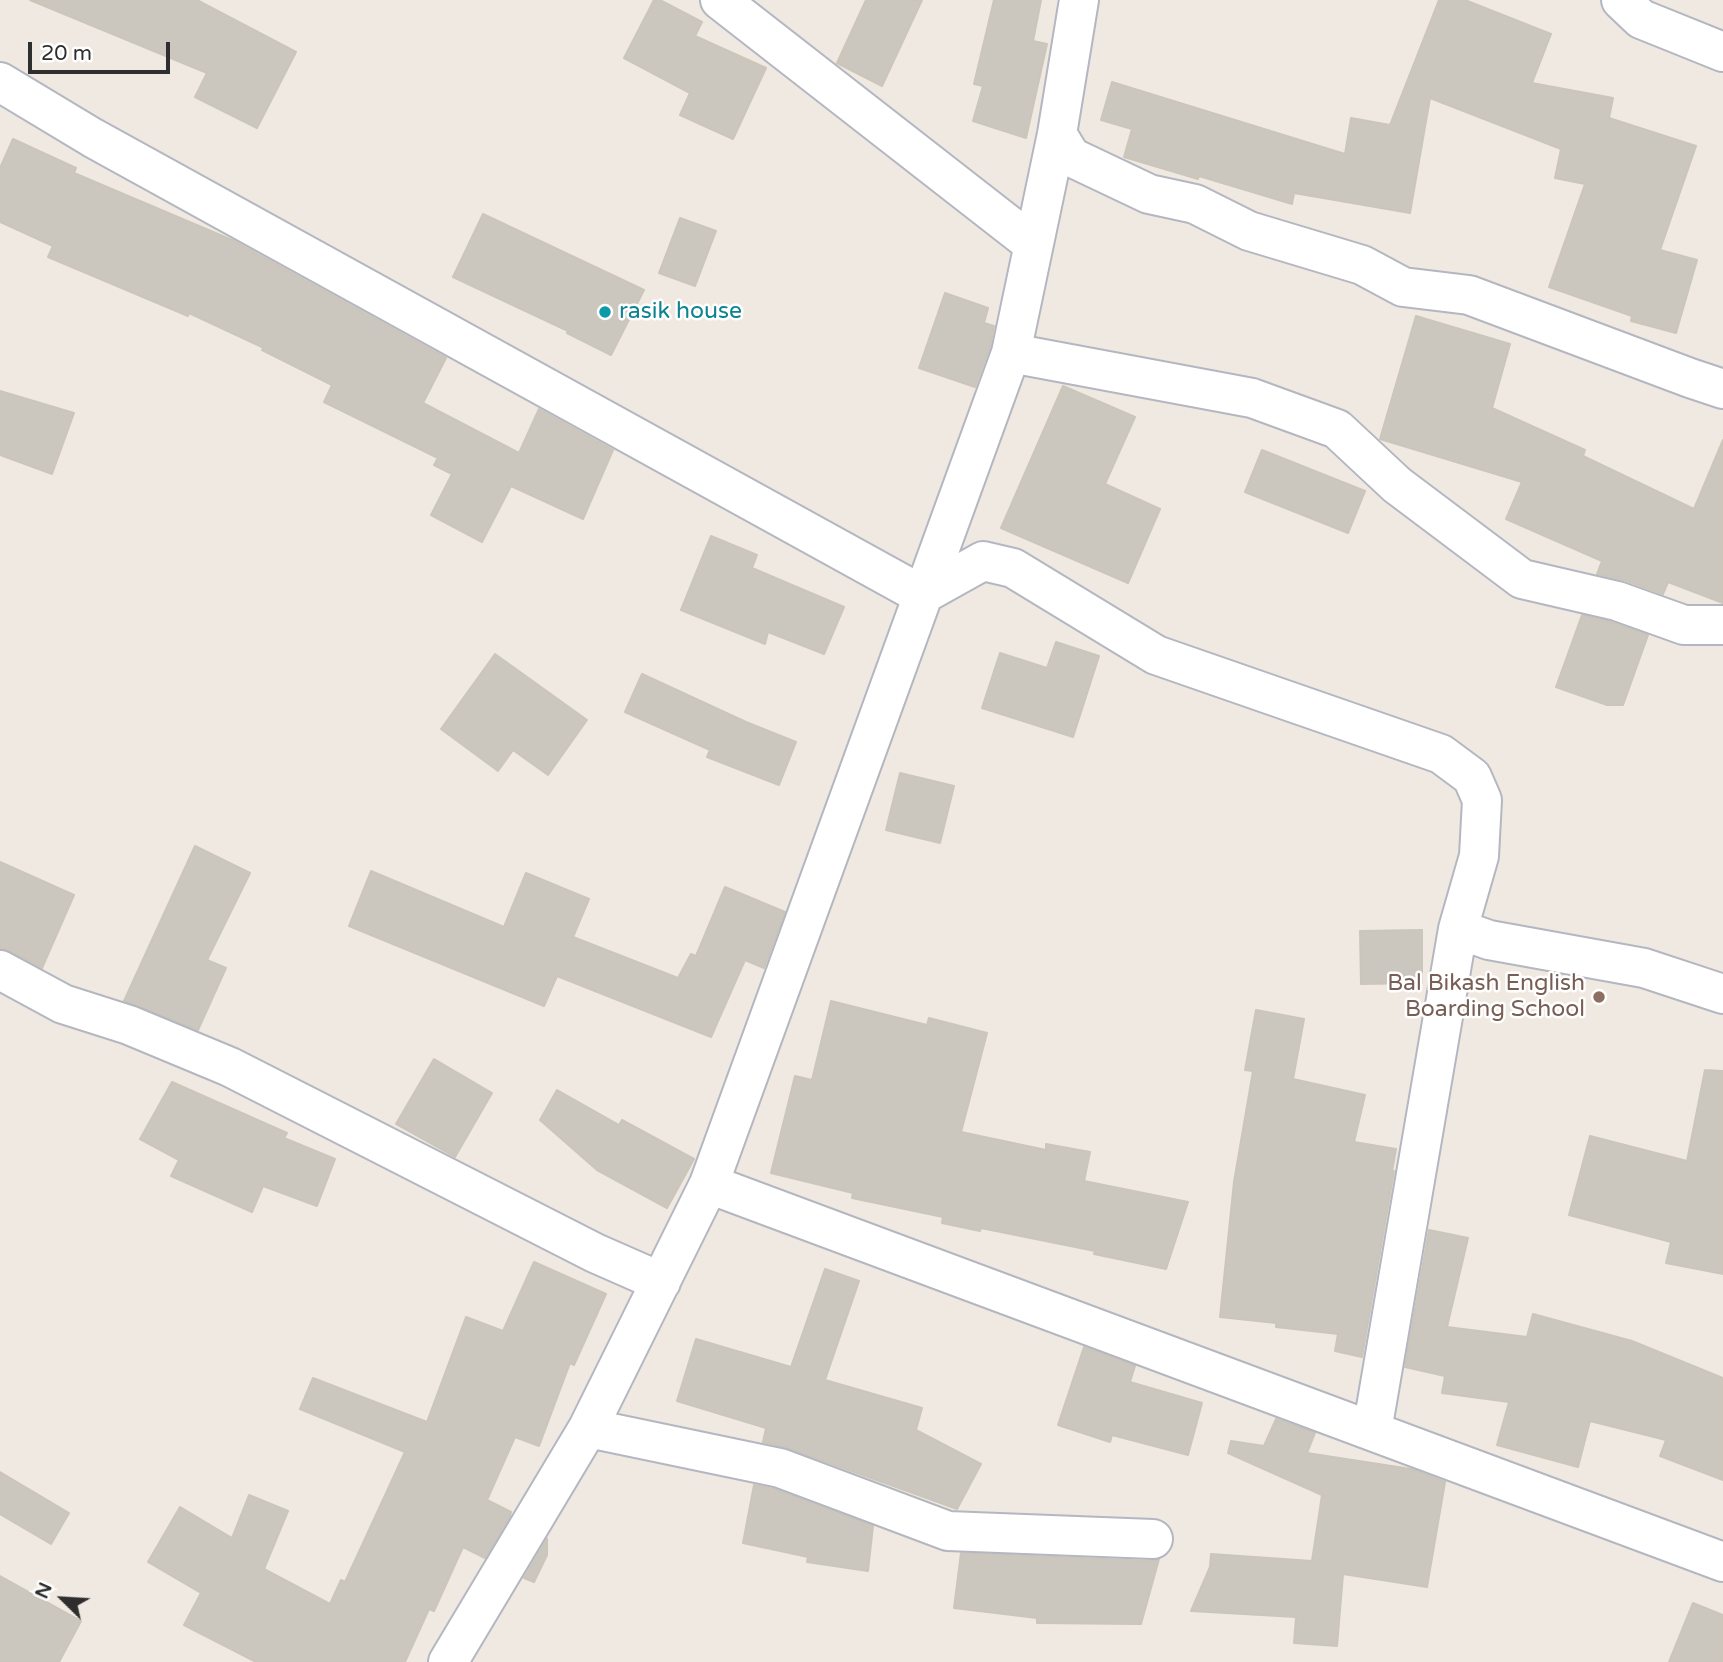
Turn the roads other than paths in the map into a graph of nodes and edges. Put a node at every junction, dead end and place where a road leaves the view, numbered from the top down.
1 (720, 0) edge
2 (1079, 0) edge
3 (1621, 0) edge
4 (1723, 52) edge
5 (0, 82) edge
6 (1056, 134) junction
7 (1033, 244) junction
8 (1011, 353) junction
9 (1723, 388) edge
10 (922, 595) junction
11 (1723, 625) edge
12 (1458, 929) junction
13 (0, 970) edge
14 (1723, 994) edge
15 (709, 1184) junction
16 (661, 1282) junction
17 (588, 1428) junction
18 (1372, 1431) junction
19 (1153, 1539) dead end
20 (1723, 1562) edge
21 (448, 1662) edge

1 - 7 street
2 - 6 street
3 - 4 street
5 - 10 street
6 - 7 street
6 - 9 street
7 - 8 street
8 - 10 street
8 - 11 street
10 - 12 street
10 - 15 street
12 - 14 street
12 - 18 street
13 - 16 street
15 - 16 street
15 - 18 street
16 - 17 street
17 - 19 street
17 - 21 street
18 - 20 street

